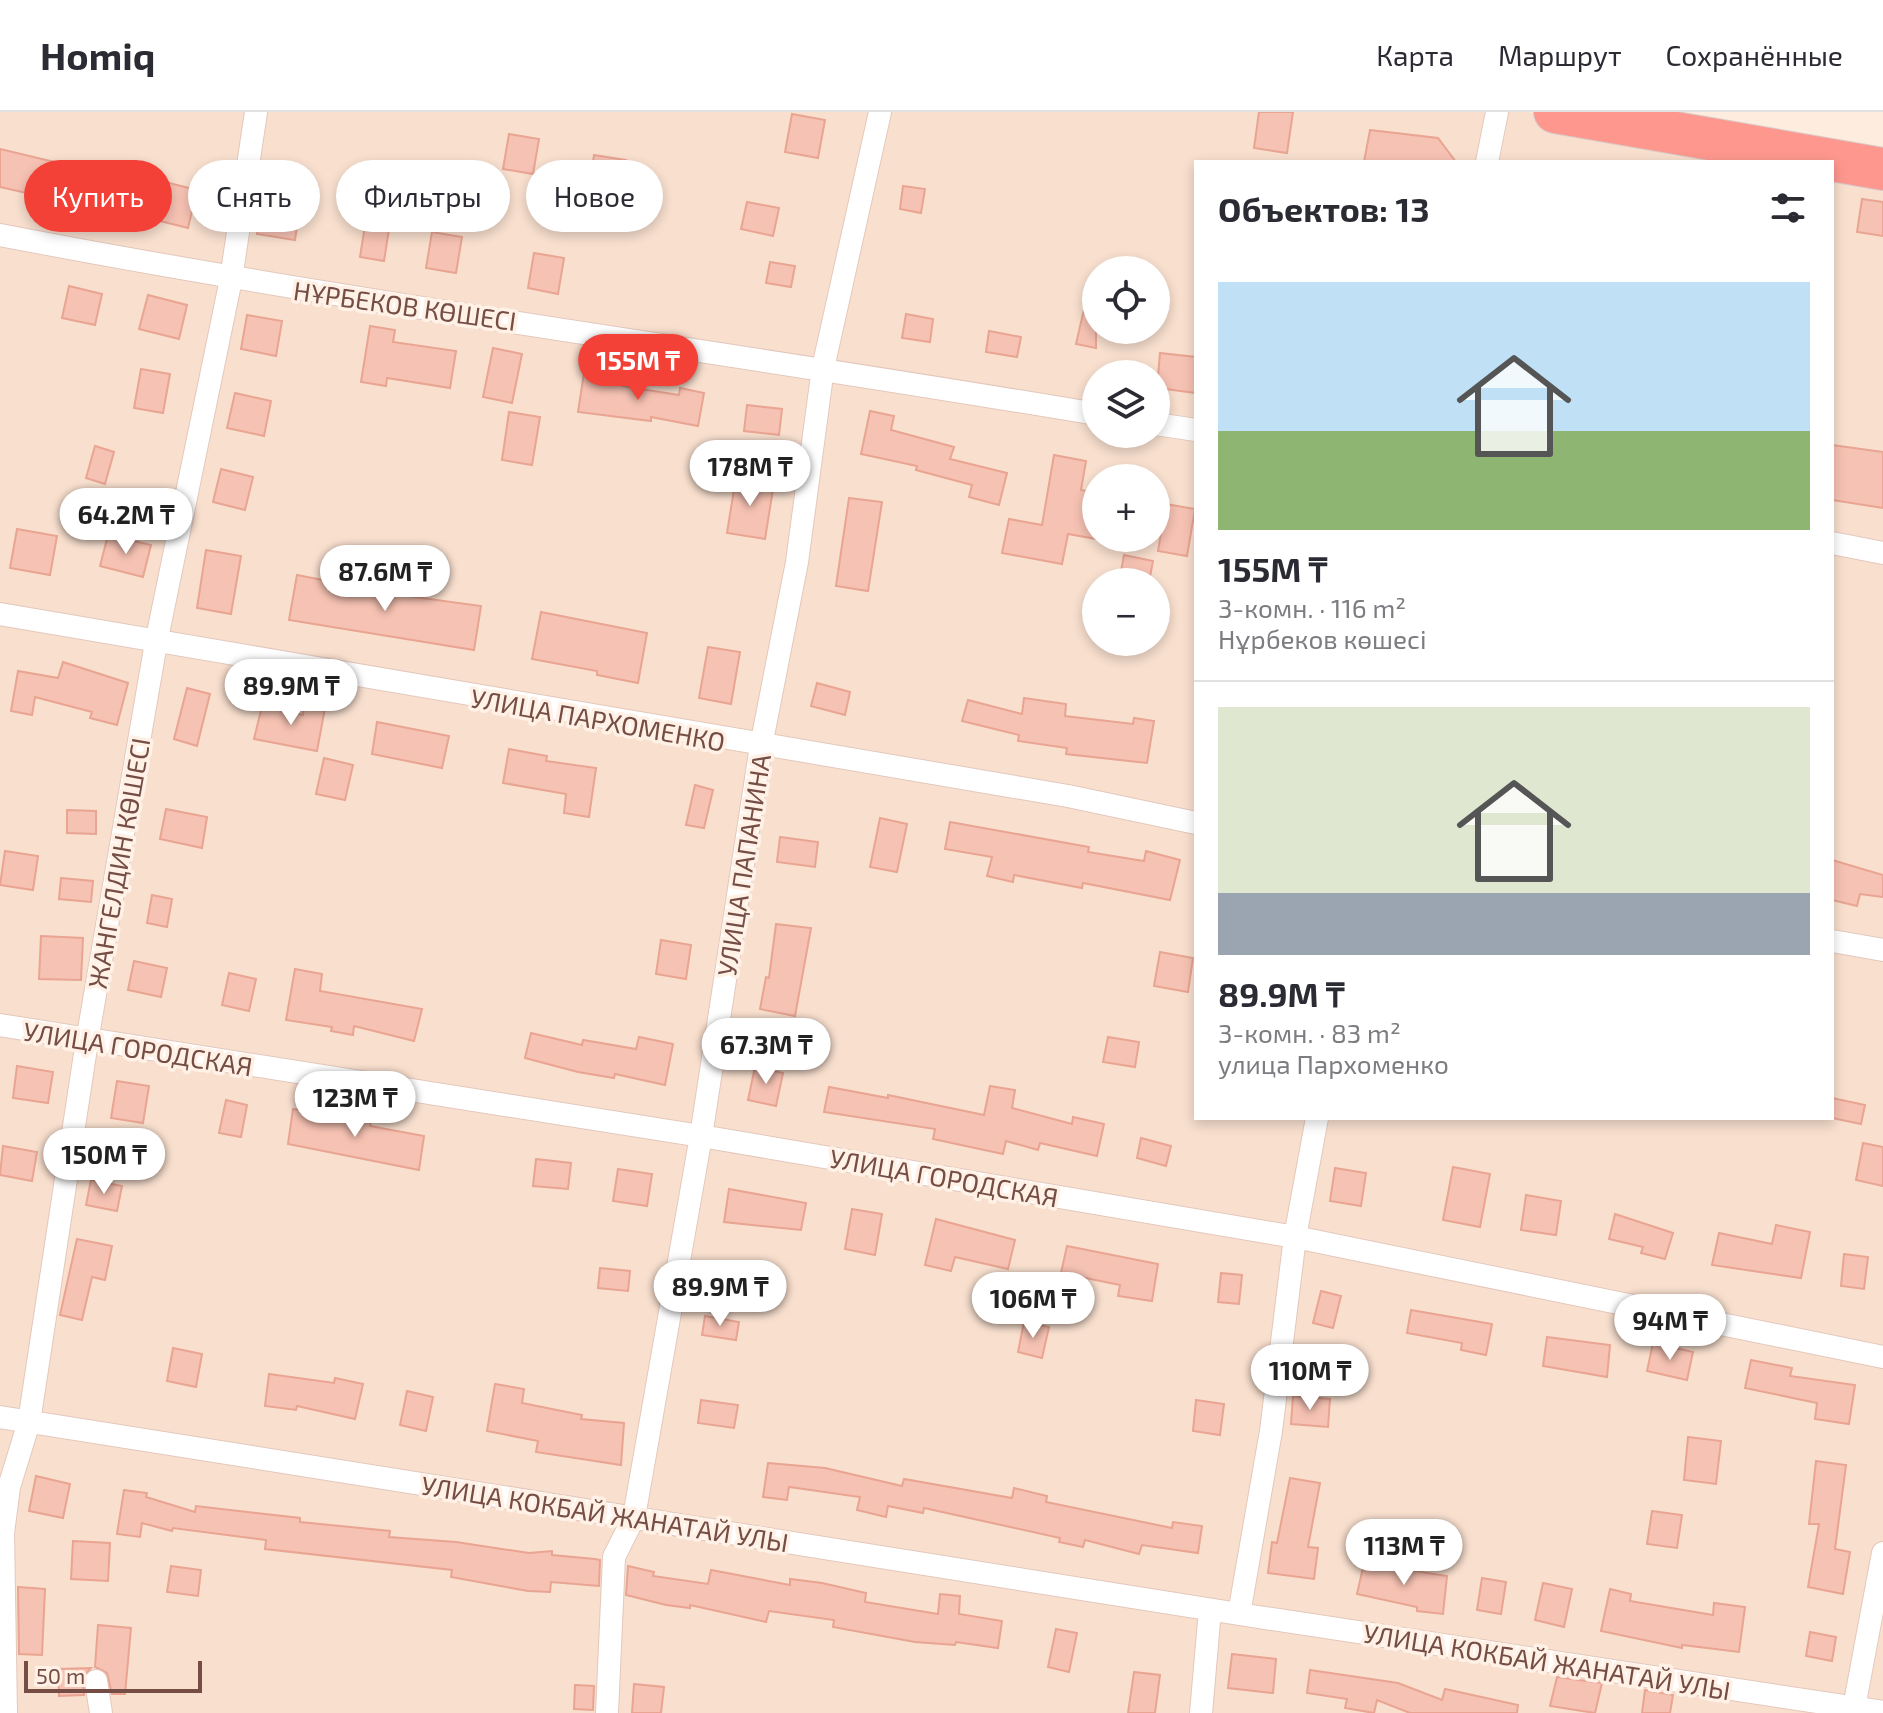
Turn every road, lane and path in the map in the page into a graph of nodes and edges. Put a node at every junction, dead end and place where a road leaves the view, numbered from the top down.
1 (256, 112) edge
2 (880, 112) edge
3 (1497, 112) edge
4 (1555, 112) edge
5 (1487, 160) edge
6 (1831, 160) edge
7 (1834, 160) edge
8 (1883, 169) edge
9 (0, 235) edge
10 (231, 279) junction
11 (823, 368) junction
12 (1082, 412) edge
13 (1170, 426) edge
14 (1194, 430) edge
15 (1834, 543) edge
16 (1883, 553) edge
17 (0, 614) edge
18 (156, 643) junction
19 (761, 746) junction
20 (1194, 823) edge
21 (1834, 941) edge
22 (1883, 950) edge
23 (0, 1025) edge
24 (87, 1041) junction
25 (1317, 1120) edge
26 (701, 1136) junction
27 (1295, 1237) junction
28 (1883, 1357) edge
29 (0, 1417) edge
30 (29, 1422) junction
31 (634, 1517) junction
32 (1883, 1553) edge
33 (1210, 1610) junction
34 (1239, 1614) junction
35 (96, 1681) dead end
36 (1854, 1710) edge
37 (1883, 1712) edge
38 (6, 1713) edge
39 (101, 1713) edge
40 (607, 1713) edge
41 (1201, 1713) edge

1 - 10 street, ЖАНГЕЛДИН КӨШЕСІ
2 - 11 street, УЛИЦА ПАПАНИНА
3 - 5 street
4 - 6 highway
7 - 8 highway
9 - 10 street, НҰРБЕКОВ КӨШЕСІ
10 - 11 street, НҰРБЕКОВ КӨШЕСІ
10 - 18 street, ЖАНГЕЛДИН КӨШЕСІ
11 - 12 street, НҰРБЕКОВ КӨШЕСІ
11 - 19 street, УЛИЦА ПАПАНИНА
13 - 14 street
15 - 16 street
17 - 18 street, УЛИЦА ПАРХОМЕНКО
18 - 19 street, УЛИЦА ПАРХОМЕНКО
18 - 24 street, ЖАНГЕЛДИН КӨШЕСІ
19 - 20 street, УЛИЦА ПАРХОМЕНКО
19 - 26 street, УЛИЦА ПАПАНИНА
21 - 22 street
23 - 24 street, УЛИЦА ГОРОДСКАЯ
24 - 26 street, УЛИЦА ГОРОДСКАЯ
24 - 30 street, ЖАНГЕЛДИН КӨШЕСІ
25 - 27 street
26 - 27 street, УЛИЦА ГОРОДСКАЯ
26 - 31 street, УЛИЦА ПАПАНИНА
27 - 28 street, УЛИЦА ГОРОДСКАЯ
27 - 34 street
29 - 30 street, УЛИЦА КОКБАЙ ЖАНАТАЙ УЛЫ
30 - 31 street, УЛИЦА КОКБАЙ ЖАНАТАЙ УЛЫ
30 - 38 street, ЖАНГЕЛДИН КӨШЕСІ
31 - 33 street, УЛИЦА КОКБАЙ ЖАНАТАЙ УЛЫ
31 - 40 street, УЛИЦА ПАПАНИНА
32 - 36 street
33 - 34 street, УЛИЦА КОКБАЙ ЖАНАТАЙ УЛЫ
33 - 41 street
34 - 36 street, УЛИЦА КОКБАЙ ЖАНАТАЙ УЛЫ
35 - 39 street
36 - 37 street, УЛИЦА КОКБАЙ ЖАНАТАЙ УЛЫ

